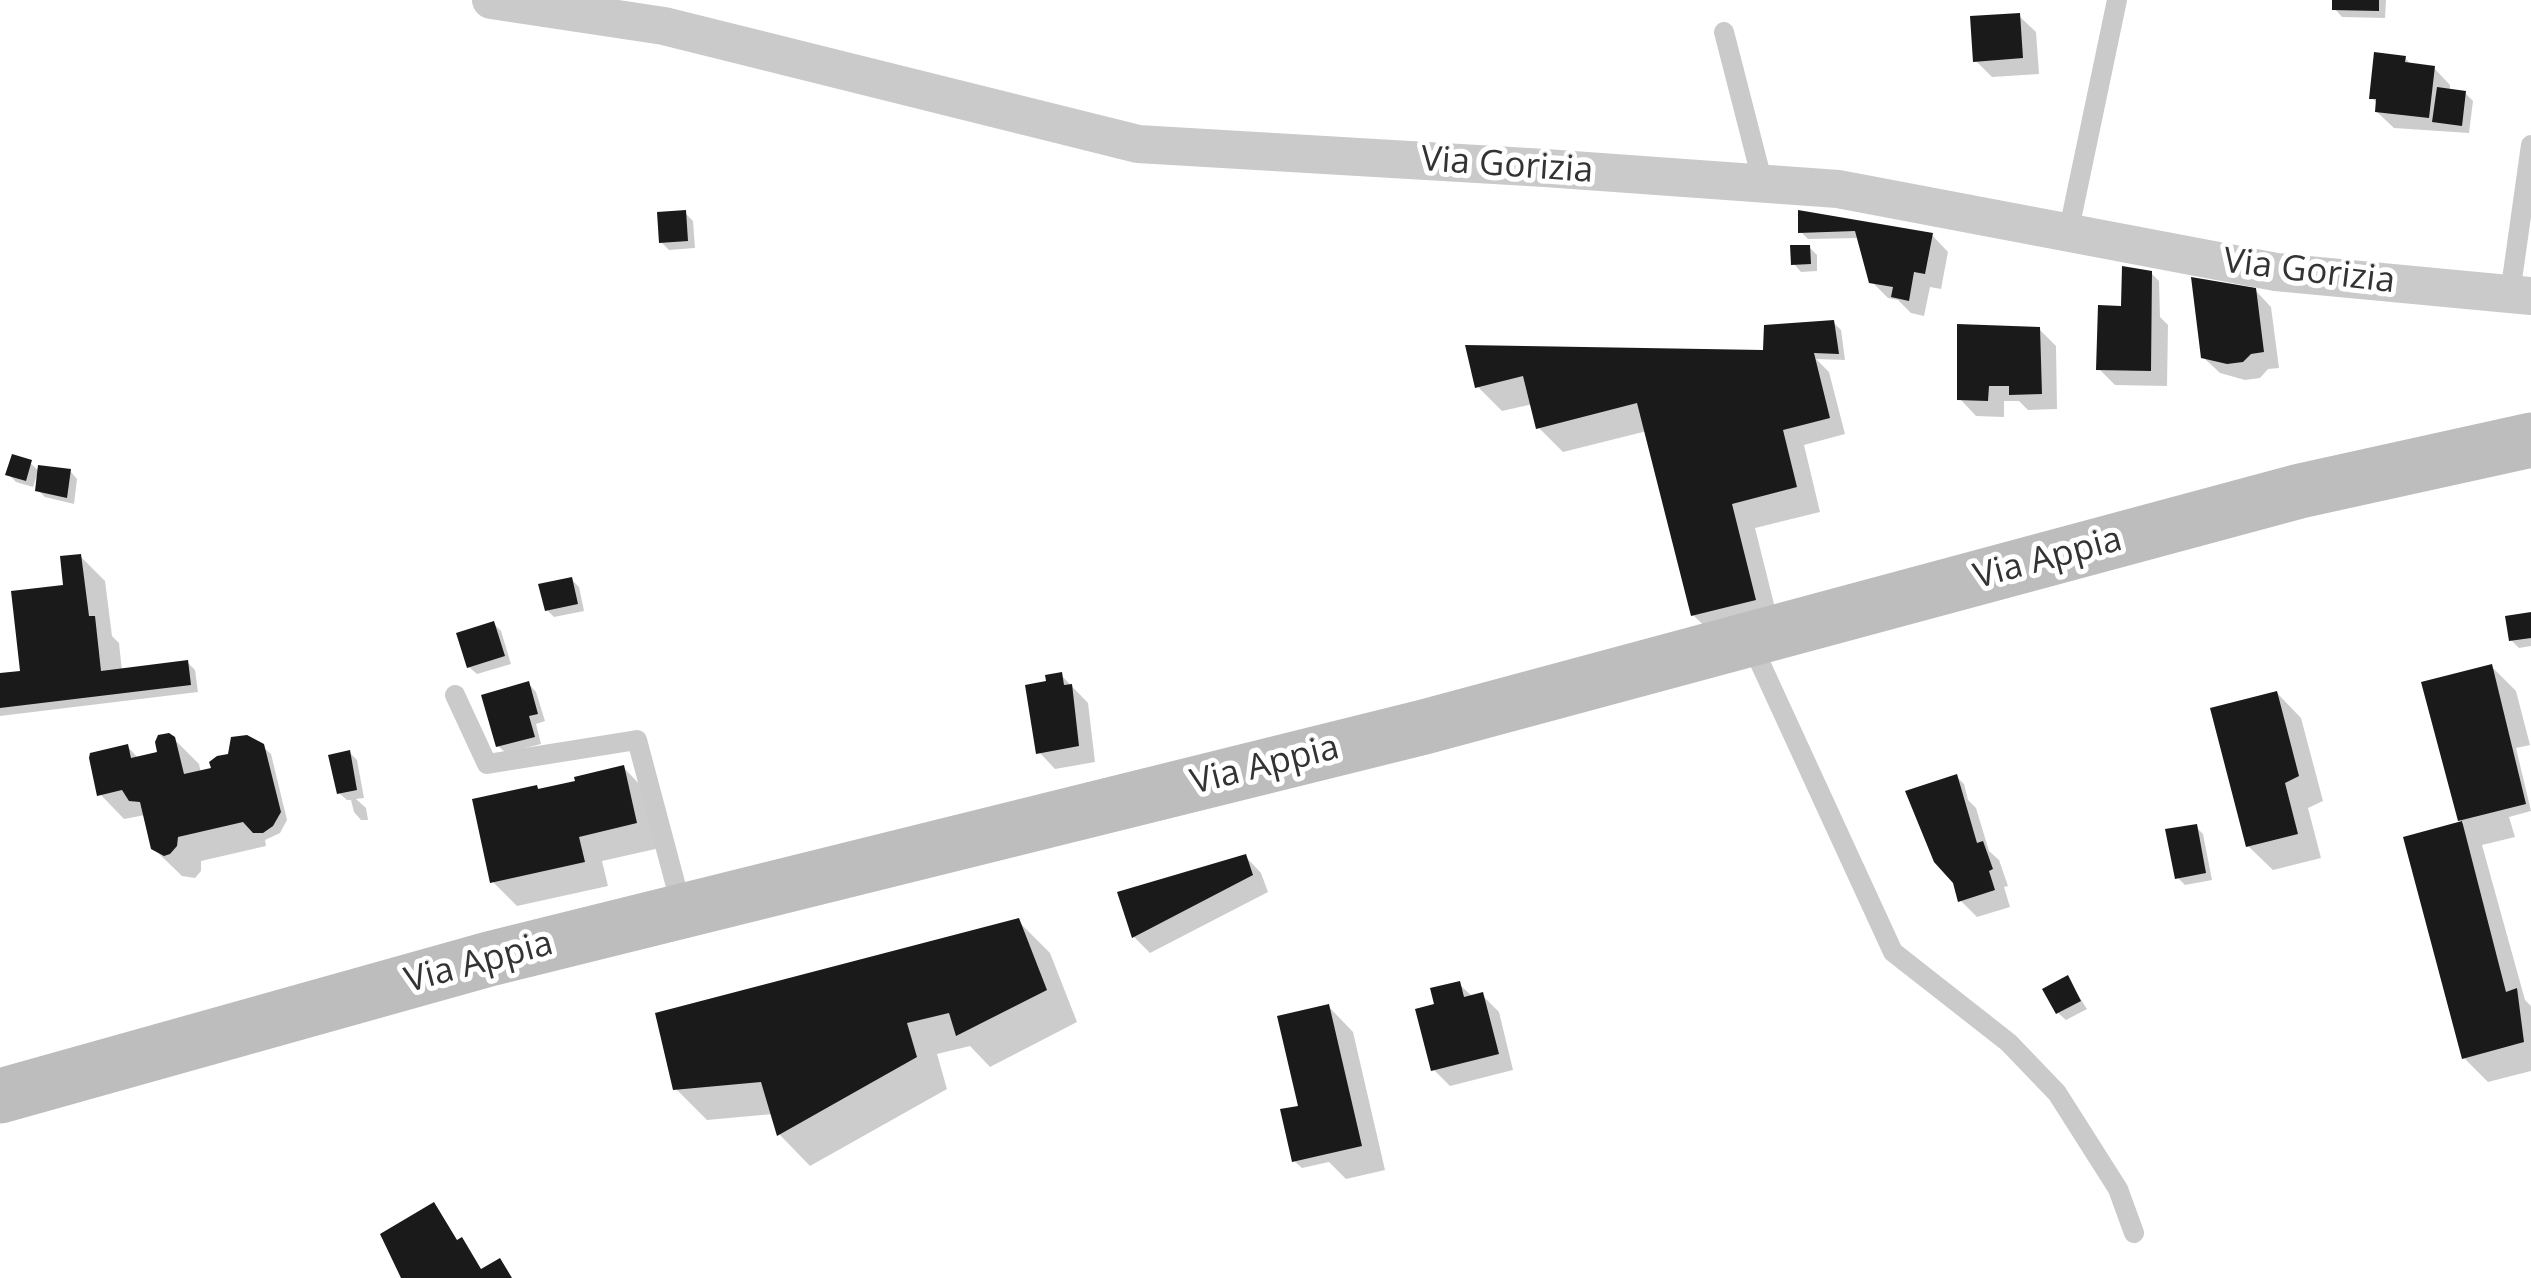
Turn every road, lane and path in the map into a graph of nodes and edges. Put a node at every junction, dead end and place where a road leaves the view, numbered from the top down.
1 (492, 0) edge
2 (2117, 0) edge
3 (1724, 32) dead end
4 (2531, 145) edge
5 (1764, 184) junction
6 (2068, 234) junction
7 (2520, 295) edge
8 (2531, 440) edge
9 (1749, 639) junction
10 (455, 695) dead end
11 (682, 911) junction
12 (0, 1096) edge
13 (2134, 1233) dead end

1 - 5 street, Via Gorizia
2 - 6 lane
3 - 5 lane
4 - 7 lane
5 - 6 street, Via Gorizia
6 - 7 street, Via Gorizia
8 - 9 main road, Via Appia
9 - 11 main road, Via Appia
9 - 13 lane
10 - 11 lane
11 - 12 main road, Via Appia

